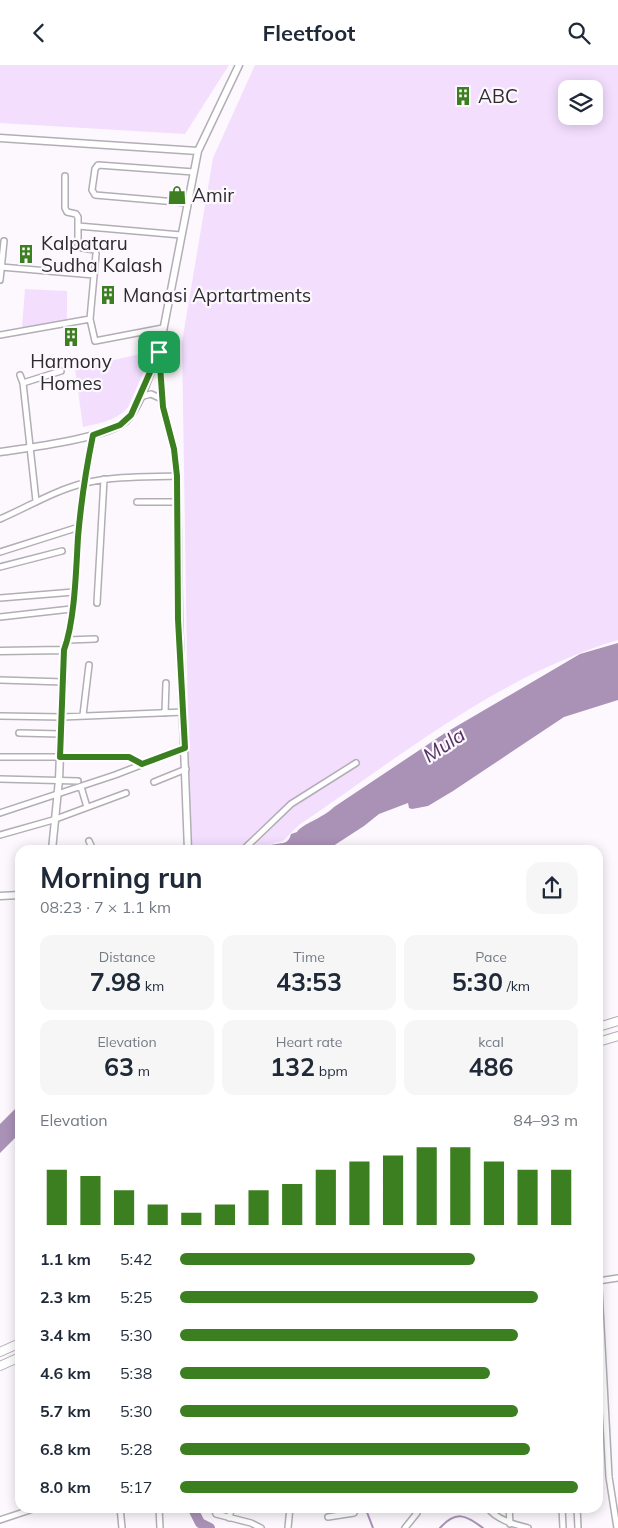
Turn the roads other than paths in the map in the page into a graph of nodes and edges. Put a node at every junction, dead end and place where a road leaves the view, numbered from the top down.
1 (239, 65) edge
2 (0, 138) edge
3 (198, 151) junction
4 (194, 172) junction
5 (65, 176) dead end
6 (188, 203) junction
7 (78, 226) junction
8 (181, 235) junction
9 (4, 241) dead end
10 (1, 267) junction
11 (94, 275) junction
12 (0, 280) edge
13 (90, 319) junction
14 (163, 327) junction
15 (0, 335) edge
16 (159, 352) junction
17 (60, 371) dead end
18 (20, 375) dead end
19 (23, 383) junction
20 (140, 397) junction
21 (162, 399) junction
22 (93, 435) junction
23 (30, 447) junction
24 (0, 452) edge
25 (177, 476) junction
26 (104, 479) junction
27 (83, 483) junction
28 (36, 501) junction
29 (137, 503) dead end
30 (178, 503) junction
31 (0, 519) edge
32 (79, 527) junction
33 (62, 551) dead end
34 (0, 552) edge
35 (0, 567) edge
36 (74, 592) junction
37 (0, 598) edge
38 (97, 603) dead end
39 (71, 609) junction
40 (0, 617) edge
41 (95, 639) dead end
42 (68, 640) junction
43 (64, 650) junction
44 (0, 651) edge
45 (89, 665) dead end
46 (0, 680) edge
47 (64, 682) junction
48 (166, 683) dead end
49 (184, 712) junction
50 (165, 713) junction
51 (0, 715) edge
52 (83, 715) junction
53 (62, 717) junction
54 (19, 733) dead end
55 (60, 734) junction
56 (185, 748) junction
57 (0, 757) edge
58 (60, 757) junction
59 (356, 763) dead end
60 (142, 764) junction
61 (186, 769) junction
62 (0, 779) edge
63 (59, 781) junction
64 (154, 781) dead end
65 (79, 784) junction
66 (126, 793) dead end
67 (56, 795) junction
68 (86, 807) junction
69 (0, 813) edge
70 (53, 820) junction
71 (0, 835) edge
72 (89, 841) dead end
73 (52, 845) edge
74 (91, 845) edge
75 (188, 845) edge
76 (248, 845) edge
77 (15, 895) edge
78 (0, 896) edge
79 (618, 1021) edge
80 (603, 1026) edge
81 (618, 1036) edge
82 (603, 1040) edge
83 (618, 1278) edge
84 (603, 1280) edge
85 (15, 1345) edge
86 (0, 1352) edge
87 (15, 1359) edge
88 (0, 1366) edge
89 (603, 1379) edge
90 (22, 1513) edge
91 (121, 1513) edge
92 (159, 1513) edge
93 (216, 1513) edge
94 (230, 1513) edge
95 (289, 1513) edge
96 (354, 1513) edge
97 (417, 1513) edge
98 (493, 1513) edge
99 (509, 1513) edge
100 (562, 1513) edge
101 (577, 1513) edge
102 (328, 1517) dead end
103 (229, 1518) junction
104 (0, 1521) edge
105 (510, 1524) junction
106 (122, 1528) edge
107 (160, 1528) edge
108 (261, 1528) edge
109 (288, 1528) edge
110 (405, 1528) edge
111 (528, 1528) edge
112 (563, 1528) edge
113 (578, 1528) edge
114 (617, 1528) edge

1 - 3 street
2 - 3 street
3 - 4 street
4 - 6 street
4 - 6 street
5 - 7 street
6 - 8 street
7 - 8 street
7 - 11 street
8 - 14 street
9 - 10 street
10 - 11 street
10 - 12 street
11 - 13 street
13 - 14 street
13 - 15 street
14 - 16 street
16 - 20 street
16 - 21 street
17 - 19 street
18 - 19 street
19 - 23 street
20 - 21 street
20 - 22 street
21 - 25 street
22 - 23 street
22 - 27 street
23 - 24 street
23 - 28 street
25 - 26 street
25 - 30 street
26 - 27 street
26 - 38 street
27 - 28 street
27 - 32 street
28 - 31 street
29 - 30 street
30 - 49 street
32 - 34 street
32 - 36 street
33 - 35 street
36 - 37 street
36 - 39 street
39 - 40 street
39 - 42 street
41 - 42 street
42 - 43 street
43 - 44 street
43 - 47 street
45 - 52 street
46 - 47 street
47 - 53 street
48 - 50 street
49 - 50 street
49 - 56 street
50 - 52 street
51 - 53 street
52 - 53 street
53 - 55 street
54 - 55 street
55 - 58 street
56 - 60 street
56 - 61 street
57 - 58 street
58 - 60 street
58 - 63 street
59 - 76 street
60 - 65 street
61 - 64 street
61 - 75 street
62 - 63 street
63 - 65 street
63 - 67 street
65 - 67 street
65 - 68 street
66 - 68 street
67 - 69 street
67 - 70 street
68 - 70 street
70 - 71 street
70 - 73 street
72 - 74 street
77 - 78 street
79 - 80 main road
81 - 82 main road
83 - 84 street
85 - 86 main road
87 - 88 main road
89 - 114 street
90 - 104 street
91 - 106 street
92 - 107 street
93 - 103 street
94 - 103 street
95 - 109 street
96 - 102 street
97 - 110 street
98 - 105 street
99 - 105 street
100 - 112 street
101 - 113 street
103 - 108 street
105 - 111 street

